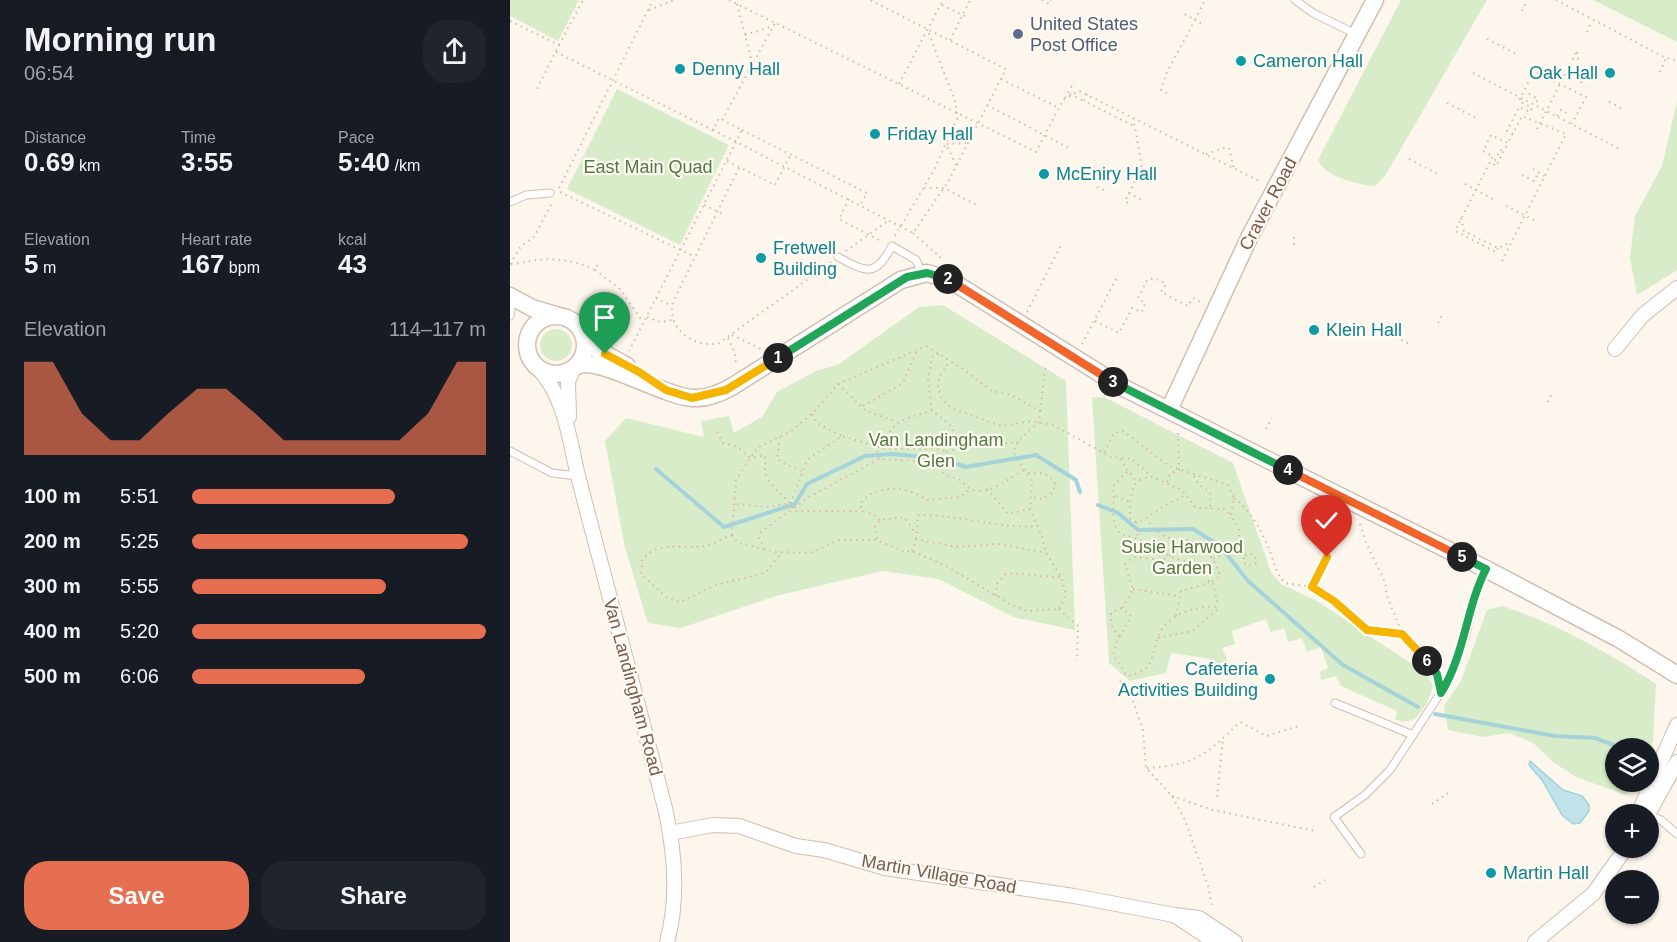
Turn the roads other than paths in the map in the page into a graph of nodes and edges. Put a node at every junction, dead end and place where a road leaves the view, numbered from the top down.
1 (1295, 0) edge
2 (1375, 0) edge
3 (1357, 35) junction
4 (554, 193) road end
5 (510, 202) edge
6 (838, 257) road end
7 (922, 273) junction
8 (1677, 288) edge
9 (511, 297) edge
10 (510, 316) edge
11 (562, 316) junction
12 (583, 334) junction
13 (527, 342) junction
14 (1615, 349) dead end
15 (575, 367) junction
16 (538, 368) junction
17 (666, 390) junction
18 (1169, 410) junction
19 (569, 434) junction
20 (510, 451) edge
21 (578, 476) junction
22 (1486, 569) junction
23 (1677, 675) edge
24 (1335, 704) dead end
25 (1677, 725) edge
26 (1413, 735) junction
27 (1677, 762) edge
28 (1648, 804) edge
29 (1650, 804) edge
30 (1659, 820) edge
31 (670, 833) junction
32 (1677, 834) edge
33 (1361, 854) dead end
34 (1619, 858) edge
35 (1174, 915) junction
36 (667, 942) edge
37 (1215, 942) edge
38 (1235, 942) edge
39 (1534, 942) edge

1 - 3 lane
2 - 3 street, Craver Road
3 - 18 street, Craver Road
4 - 5 lane
6 - 7 lane
7 - 17 street
7 - 18 street
8 - 14 street
9 - 10 lane
9 - 11 street
9 - 13 street
11 - 12 street
11 - 13 street
12 - 15 street
12 - 17 street
13 - 16 street
15 - 16 street
15 - 17 street
15 - 19 street, Van Landingham Road
16 - 19 street, Van Landingham Road
18 - 22 street
19 - 21 street, Van Landingham Road
20 - 21 lane
21 - 31 street, Van Landingham Road
22 - 23 street
22 - 26 lane
24 - 26 lane
25 - 28 street
26 - 33 lane
27 - 29 street
30 - 32 lane
31 - 35 street, Martin Village Road
31 - 36 street, Van Landingham Road
34 - 39 street
35 - 37 street, Martin Village Road
35 - 38 street, Martin Village Road

